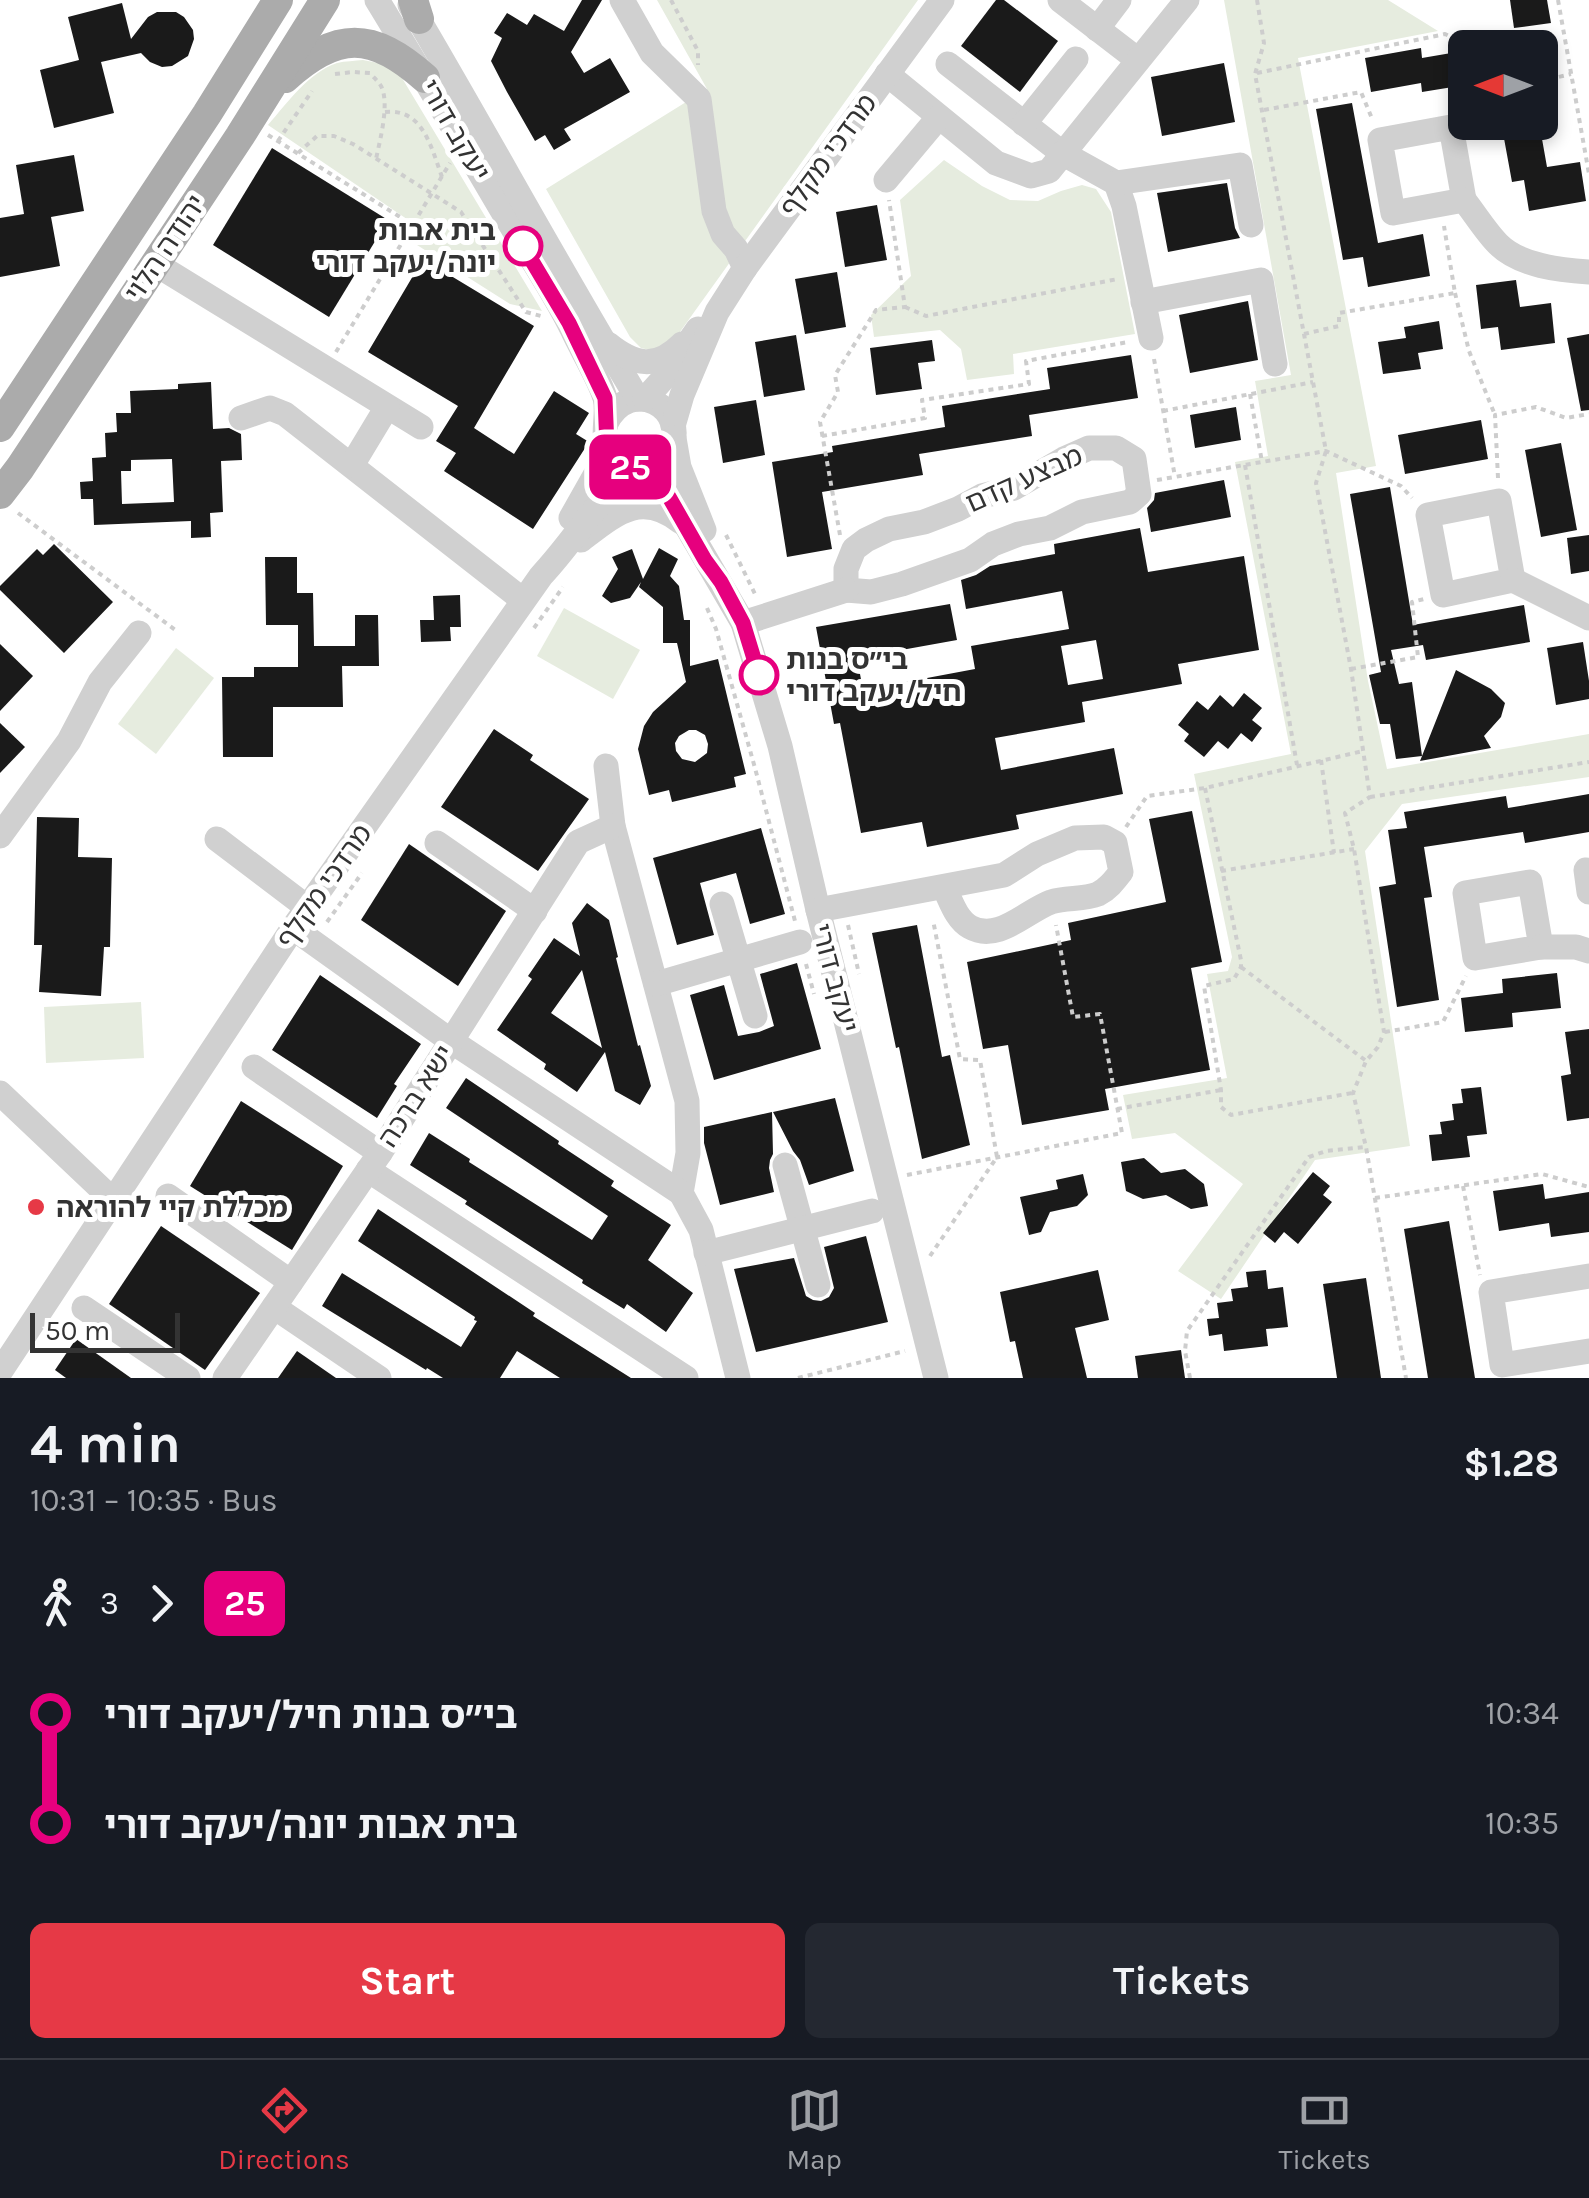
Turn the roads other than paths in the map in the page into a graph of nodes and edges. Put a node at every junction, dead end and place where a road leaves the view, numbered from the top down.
1 (278, 0) edge
2 (325, 0) edge
3 (377, 0) edge
4 (622, 0) edge
5 (942, 0) edge
6 (1060, 0) edge
7 (1119, 0) edge
8 (1186, 0) edge
9 (413, 6) edge
10 (1097, 28) junction
11 (1076, 59) dead end
12 (1138, 60) junction
13 (948, 64) dead end
14 (887, 74) junction
15 (424, 78) junction
16 (256, 110) junction
17 (938, 118) junction
18 (1024, 124) junction
19 (1062, 154) junction
20 (886, 180) road end
21 (1116, 183) junction
22 (1452, 202) junction
23 (1251, 224) dead end
24 (154, 264) junction
25 (745, 268) junction
26 (1589, 272) edge
27 (1144, 302) junction
28 (716, 312) junction
29 (694, 332) junction
30 (600, 337) junction
31 (1151, 338) road end
32 (1275, 364) dead end
33 (641, 399) junction
34 (388, 406) junction
35 (241, 418) dead end
36 (0, 426) edge
37 (421, 427) dead end
38 (674, 432) junction
39 (606, 435) junction
40 (352, 465) junction
41 (638, 468) junction
42 (7, 502) edge
43 (560, 556) junction
44 (705, 560) junction
45 (541, 576) junction
46 (846, 579) junction
47 (1513, 580) junction
48 (721, 582) junction
49 (523, 600) junction
50 (1589, 618) edge
51 (743, 623) junction
52 (140, 633) dead end
53 (606, 766) dead end
54 (613, 826) junction
55 (0, 836) edge
56 (217, 839) dead end
57 (437, 843) dead end
58 (936, 889) junction
59 (722, 904) dead end
60 (818, 910) junction
61 (535, 911) junction
62 (301, 918) junction
63 (800, 942) dead end
64 (1541, 947) junction
65 (1589, 951) edge
66 (738, 961) junction
67 (656, 984) junction
68 (755, 1016) dead end
69 (451, 1040) junction
70 (254, 1067) dead end
71 (0, 1092) edge
72 (374, 1161) junction
73 (785, 1165) dead end
74 (681, 1194) junction
75 (168, 1196) dead end
76 (114, 1201) junction
77 (872, 1211) dead end
78 (800, 1228) junction
79 (706, 1252) junction
80 (1589, 1276) edge
81 (291, 1282) junction
82 (818, 1286) dead end
83 (274, 1307) junction
84 (84, 1308) dead end
85 (1589, 1352) edge
86 (0, 1372) edge
87 (188, 1378) edge
88 (226, 1378) edge
89 (379, 1378) edge
90 (686, 1378) edge
91 (738, 1378) edge
92 (936, 1378) edge

1 - 36 main road, יהודה הלוי
2 - 16 main road, יהודה הלוי
3 - 15 street, יעקב דורי
4 - 25 street
5 - 14 street, מרדכי מקלף
6 - 10 street
7 - 10 street
8 - 12 street
9 - 30 street, יעקב דורי
10 - 12 street
11 - 18 street
12 - 19 street
13 - 18 street
14 - 17 street
14 - 25 street, מרדכי מקלף
15 - 16 main road
15 - 39 street, יעקב דורי
16 - 24 main road, יהודה הלוי
17 - 19 street
17 - 20 street
18 - 19 street
19 - 21 street
21 - 23 street
21 - 27 street
22 - 22 street
22 - 26 street
24 - 34 street
24 - 42 main road, יהודה הלוי
25 - 28 street, מרדכי מקלף
27 - 31 street
27 - 32 street
28 - 29 street, מרדכי מקלף
28 - 38 street, מרדכי מקלף
29 - 30 street
29 - 33 street, מרדכי מקלף
30 - 33 street, יעקב דורי
33 - 38 street
33 - 39 street
34 - 37 street
34 - 40 street
35 - 40 street
38 - 41 street
38 - 48 street, יעקב דורי
39 - 41 street
39 - 45 street, מרדכי מקלף
40 - 49 street
41 - 43 street, מרדכי מקלף
41 - 44 street, יעקב דורי
43 - 44 street
43 - 45 street, מרדכי מקלף
44 - 48 street, יעקב דורי
45 - 49 street, מרדכי מקלף
46 - 46 street, מבצע קדם
46 - 51 street, מבצע קדם
47 - 47 street
47 - 50 street
48 - 51 street, יעקב דורי
49 - 62 street, מרדכי מקלף
51 - 60 street, יעקב דורי
52 - 55 street
53 - 54 street
54 - 61 street, ישא ברכה
54 - 67 street
56 - 62 street
57 - 61 street
58 - 58 street
58 - 60 street
59 - 66 street
60 - 92 street, יעקב דורי
61 - 69 street, ישא ברכה
62 - 69 street
62 - 76 street, מרדכי מקלף
63 - 66 street
64 - 64 street
64 - 65 street
66 - 67 street
66 - 68 street
67 - 74 street
69 - 72 street, ישא ברכה
69 - 74 street
70 - 72 street
71 - 76 street
72 - 81 street, ישא ברכה
72 - 90 street
73 - 78 street
74 - 79 street
75 - 81 street
76 - 86 street, מרדכי מקלף
77 - 78 street
78 - 79 street
78 - 82 street
79 - 91 street
80 - 85 street
81 - 83 street, ישא ברכה
83 - 88 street, ישא ברכה
83 - 89 street
84 - 87 street

